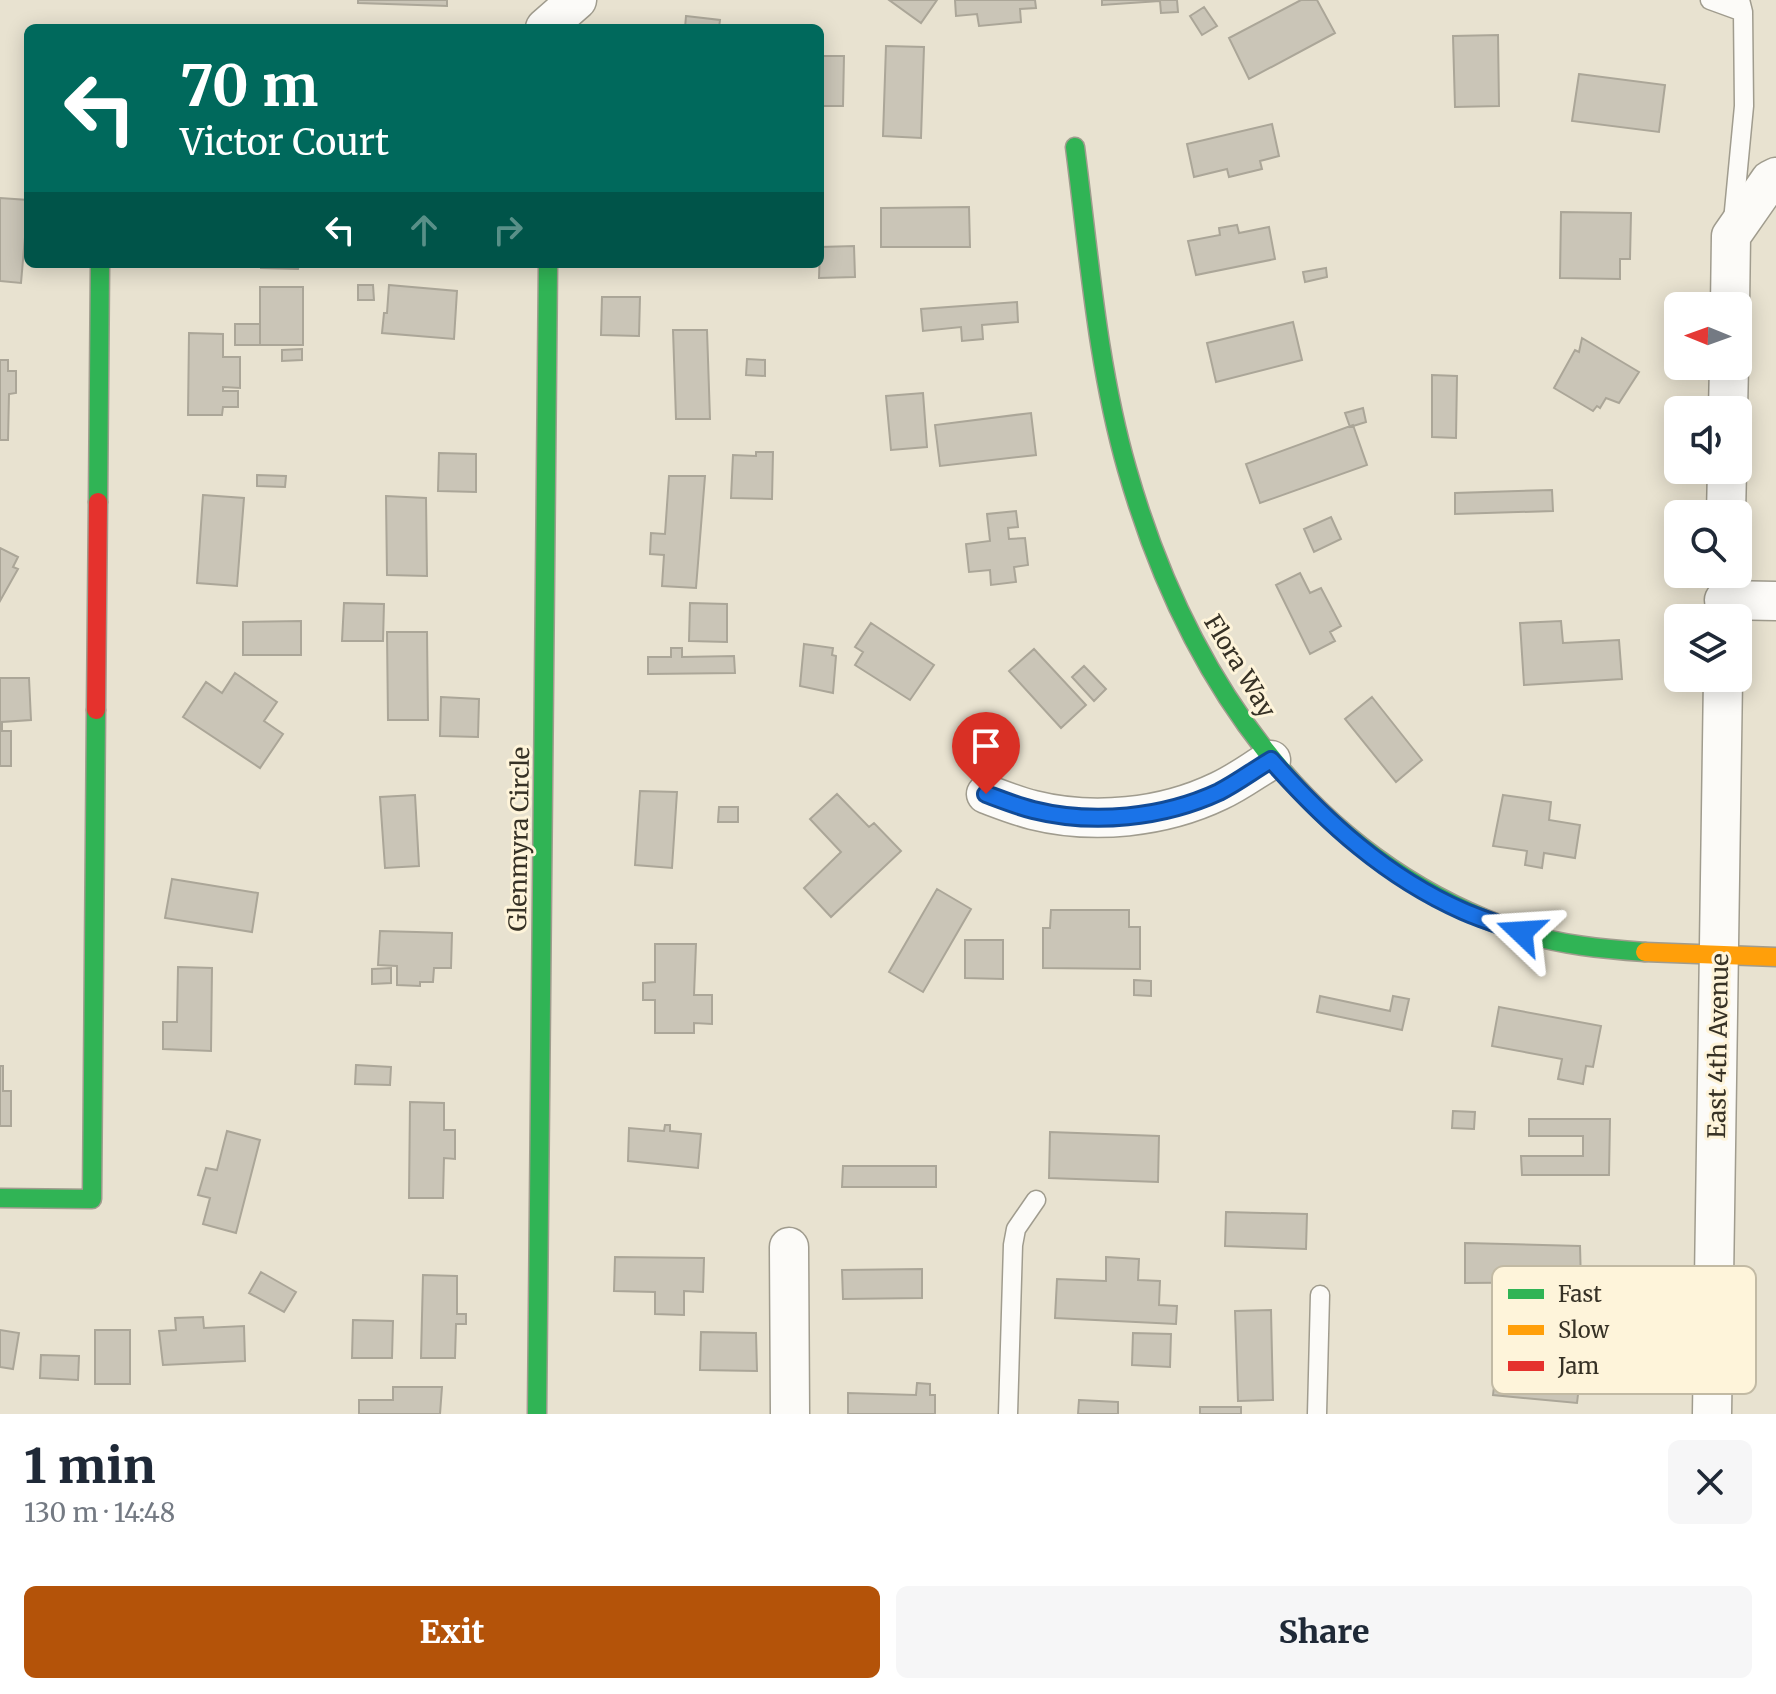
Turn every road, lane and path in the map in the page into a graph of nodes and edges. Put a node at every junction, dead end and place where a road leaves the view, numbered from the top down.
1 (577, 0) edge
2 (1710, 0) edge
3 (1742, 6) edge
4 (550, 24) edge
5 (1075, 147) dead end
6 (1776, 177) edge
7 (1731, 236) junction
8 (100, 268) edge
9 (548, 268) edge
10 (1730, 292) edge
11 (1725, 597) edge
12 (1776, 601) edge
13 (1723, 692) edge
14 (1271, 760) junction
15 (986, 794) dead end
16 (1719, 954) junction
17 (1776, 957) edge
18 (0, 1198) edge
19 (1036, 1200) dead end
20 (789, 1247) dead end
21 (1714, 1266) edge
22 (1320, 1295) dead end
23 (1712, 1394) edge
24 (537, 1414) edge
25 (790, 1414) edge
26 (1008, 1414) edge
27 (1317, 1414) edge
28 (1712, 1414) edge

1 - 4 street
2 - 3 lane
3 - 7 lane
5 - 14 street, Flora Way
6 - 7 street
7 - 10 street
8 - 18 street
9 - 24 street, Glenmyra Circle
11 - 12 street
13 - 16 street, East 4th Avenue
14 - 15 street
14 - 16 street, Flora Way
16 - 17 street, Flora Way
16 - 21 street, East 4th Avenue
19 - 26 lane
20 - 25 street
22 - 27 lane
23 - 28 street, East 4th Avenue

